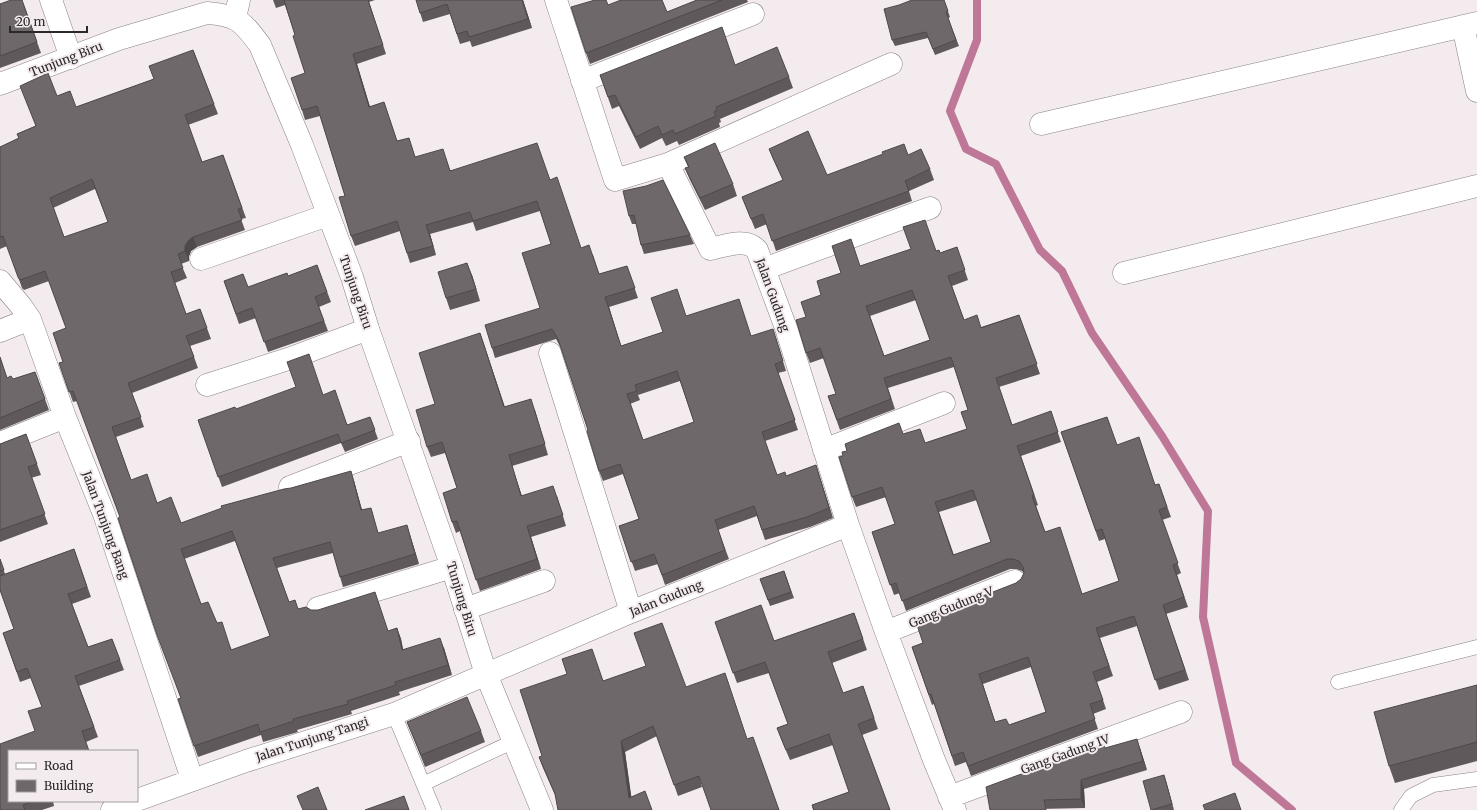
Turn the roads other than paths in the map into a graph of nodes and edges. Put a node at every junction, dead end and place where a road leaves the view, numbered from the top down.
1 (51, 0) edge
2 (556, 0) edge
3 (237, 9) edge
4 (752, 14) dead end
5 (1470, 25) edge
6 (71, 58) junction
7 (891, 64) dead end
8 (582, 81) junction
9 (0, 84) edge
10 (1477, 91) edge
11 (1041, 124) dead end
12 (668, 164) junction
13 (1477, 186) edge
14 (930, 208) dead end
15 (328, 216) junction
16 (201, 259) dead end
17 (764, 269) junction
18 (1124, 273) dead end
19 (0, 281) edge
20 (30, 319) junction
21 (368, 329) junction
22 (0, 331) edge
23 (550, 353) dead end
24 (207, 385) dead end
25 (944, 403) dead end
26 (66, 417) junction
27 (408, 441) junction
28 (0, 442) edge
29 (824, 450) junction
30 (290, 487) edge
31 (848, 525) junction
32 (452, 567) junction
33 (544, 581) dead end
34 (1015, 581) dead end
35 (318, 608) edge
36 (465, 608) junction
37 (631, 612) junction
38 (886, 632) junction
39 (1477, 647) edge
40 (486, 674) junction
41 (1338, 682) dead end
42 (1181, 712) dead end
43 (394, 714) junction
44 (514, 741) junction
45 (1477, 779) edge
46 (192, 780) junction
47 (423, 784) junction
48 (138, 800) edge
49 (952, 803) edge
50 (434, 810) edge
51 (542, 810) edge
52 (1401, 810) edge

1 - 6 street
2 - 8 street
3 - 6 street, Tunjung Biru
3 - 15 street, Tunjung Biru
4 - 8 street
5 - 10 street
5 - 11 street
6 - 9 street, Tunjung Biru
7 - 12 street
8 - 12 street
12 - 17 street, Jalan Gudung
13 - 18 street
14 - 17 street
15 - 16 street
15 - 21 street, Tunjung Biru
17 - 29 street, Jalan Gudung
19 - 20 street, Jalan Tunjung Bang
20 - 22 street
20 - 26 street, Jalan Tunjung Bang
21 - 24 street
21 - 27 street, Tunjung Biru
23 - 37 street
25 - 29 street
26 - 28 street
26 - 46 street, Jalan Tunjung Bang
27 - 30 street
27 - 32 street, Tunjung Biru
29 - 31 street, Jalan Gudung
31 - 37 street, Jalan Gudung
31 - 38 street, Jalan Gudung
32 - 35 street
32 - 36 street, Tunjung Biru
33 - 36 street
34 - 38 street, Gang Gudung V
36 - 40 street, Tunjung Biru
37 - 40 street, Jalan Gudung
38 - 49 street, Jalan Gudung
39 - 41 lane
40 - 43 street, Jalan Tunjung Tangi
40 - 44 street, Tunjung Biru
42 - 49 street, Gang Gadung IV
43 - 46 street, Jalan Tunjung Tangi
43 - 47 lane
44 - 47 lane
44 - 51 street, Tunjung Biru
45 - 52 lane
46 - 48 street, Jalan Tunjung Tangi
47 - 50 lane

